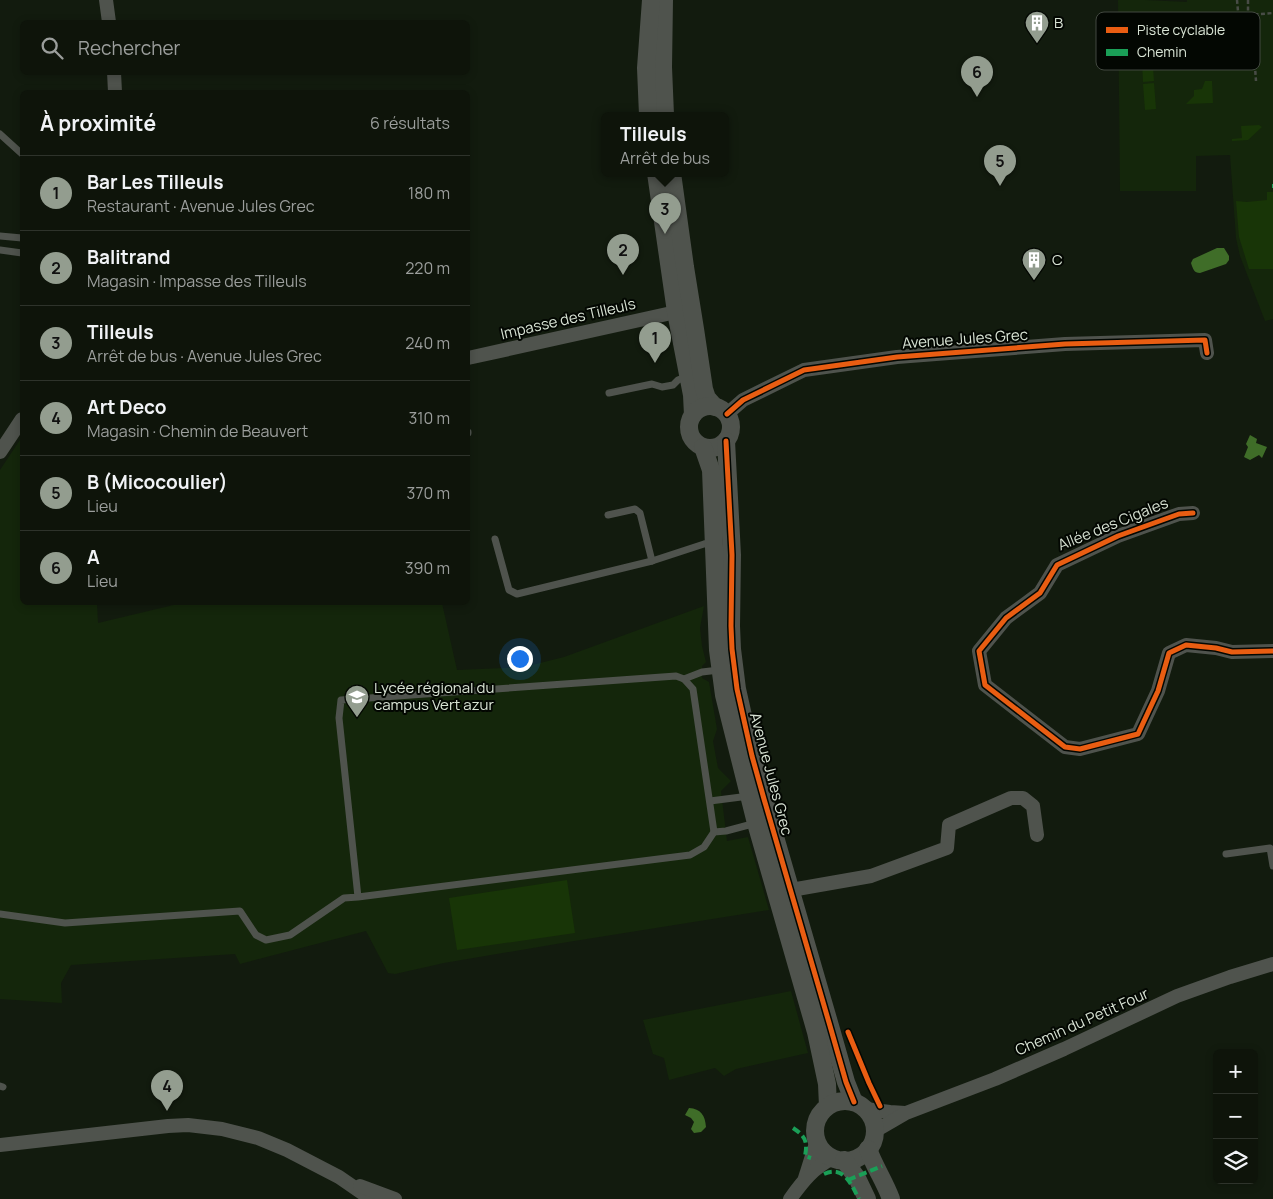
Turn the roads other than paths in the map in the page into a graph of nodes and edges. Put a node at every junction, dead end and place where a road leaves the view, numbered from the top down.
1 (106, 0) edge
2 (651, 0) edge
3 (664, 0) edge
4 (109, 20) edge
5 (114, 75) edge
6 (115, 90) edge
7 (648, 112) edge
8 (664, 112) edge
9 (0, 134) edge
10 (20, 152) edge
11 (657, 177) edge
12 (673, 177) edge
13 (0, 236) edge
14 (20, 238) edge
15 (0, 250) edge
16 (20, 253) edge
17 (676, 312) junction
18 (1207, 353) dead end
19 (470, 358) edge
20 (688, 376) junction
21 (609, 393) dead end
22 (721, 410) junction
23 (693, 415) junction
24 (20, 422) edge
25 (726, 441) junction
26 (702, 447) junction
27 (0, 452) edge
28 (1193, 513) dead end
29 (608, 515) dead end
30 (495, 539) dead end
31 (715, 542) junction
32 (652, 560) junction
33 (1273, 651) edge
34 (720, 670) junction
35 (684, 679) junction
36 (749, 796) junction
37 (710, 801) junction
38 (756, 823) junction
39 (714, 832) junction
40 (1037, 835) dead end
41 (1226, 854) dead end
42 (1273, 866) edge
43 (791, 890) junction
44 (358, 897) junction
45 (0, 914) edge
46 (1273, 964) edge
47 (828, 1106) junction
48 (859, 1106) junction
49 (906, 1113) junction
50 (875, 1131) junction
51 (817, 1140) junction
52 (0, 1145) edge
53 (868, 1149) junction
54 (839, 1159) junction
55 (338, 1177) junction
56 (804, 1179) junction
57 (371, 1199) edge
58 (394, 1199) edge
59 (790, 1199) edge
60 (867, 1199) edge
61 (890, 1199) edge

1 - 4 street
2 - 7 street
3 - 8 street
5 - 6 street
9 - 10 lane
11 - 17 street
12 - 22 street
13 - 14 lane
15 - 16 lane
17 - 19 street, Impasse des Tilleuls
17 - 20 street
18 - 22 street, Avenue Jules Grec
20 - 21 lane
20 - 23 street
22 - 23 street
22 - 25 street
23 - 26 street
24 - 27 street
25 - 26 street
25 - 43 street, Avenue Jules Grec
26 - 31 street, Avenue Jules Grec
28 - 33 street, Allée des Cigales
29 - 32 lane
30 - 32 lane
31 - 32 lane
31 - 34 street, Avenue Jules Grec
34 - 35 lane
34 - 36 street, Avenue Jules Grec
35 - 37 lane
35 - 44 lane
36 - 37 lane
36 - 38 street, Avenue Jules Grec
37 - 39 lane
38 - 39 lane
38 - 47 street, Avenue Jules Grec
39 - 44 lane
40 - 43 street
41 - 42 lane
43 - 48 street, Avenue Jules Grec
44 - 45 lane
46 - 49 street, Chemin du Petit Four
47 - 48 street
47 - 51 street
48 - 49 street, Chemin du Petit Four
48 - 50 street
49 - 50 street, Chemin du Petit Four
50 - 53 street
51 - 54 street
51 - 56 street
52 - 55 street
53 - 54 street
53 - 61 street
54 - 56 street
54 - 60 street
55 - 57 street
55 - 58 street
56 - 59 street

